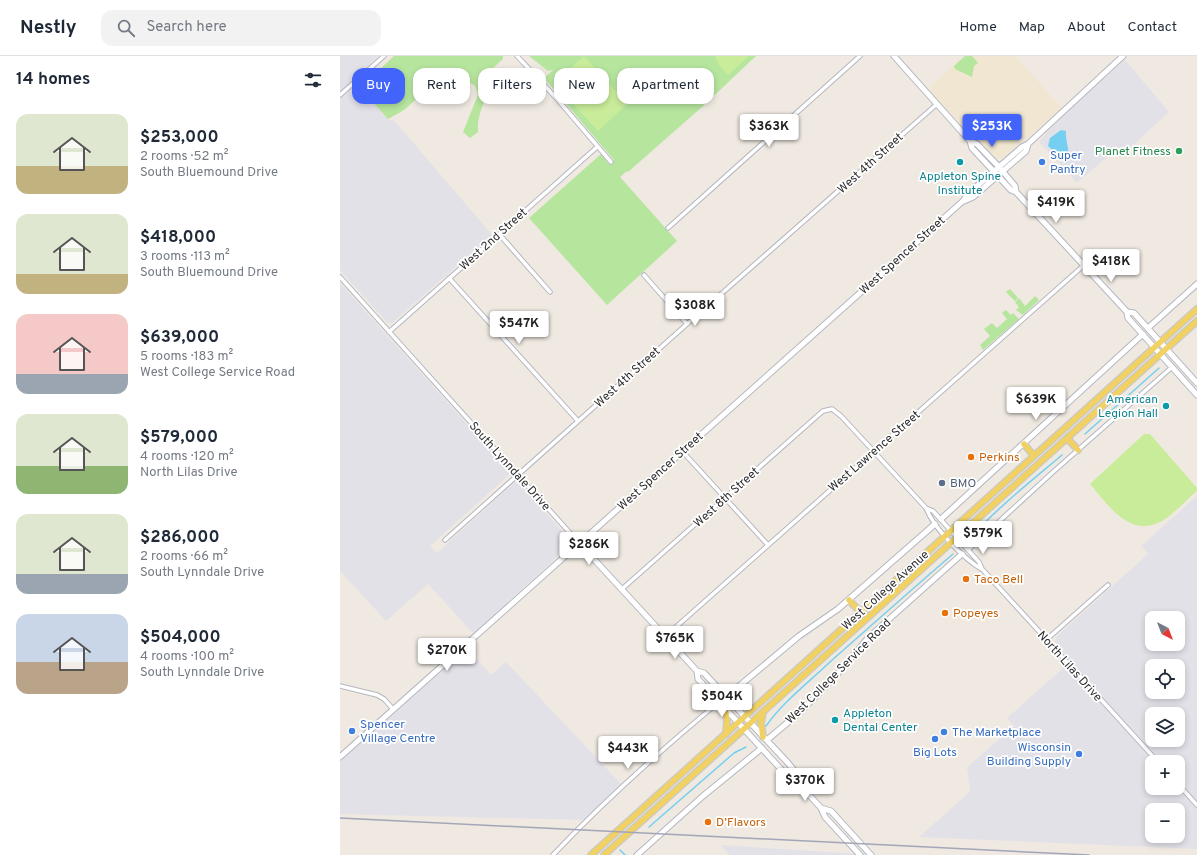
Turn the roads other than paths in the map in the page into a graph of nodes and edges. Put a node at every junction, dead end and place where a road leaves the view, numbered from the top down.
1 (384, 56) edge
2 (517, 56) edge
3 (860, 56) edge
4 (894, 56) edge
5 (1123, 56) edge
6 (340, 94) edge
7 (937, 104) junction
8 (970, 141) junction
9 (597, 146) junction
10 (611, 162) dead end
11 (1001, 169) junction
12 (996, 174) junction
13 (1016, 192) junction
14 (668, 228) dead end
15 (499, 234) junction
16 (1083, 266) junction
17 (644, 275) dead end
18 (340, 277) edge
19 (449, 278) junction
20 (1197, 284) edge
21 (550, 292) dead end
22 (1197, 309) edge
23 (1127, 312) junction
24 (1197, 321) edge
25 (687, 324) junction
26 (1148, 328) junction
27 (389, 332) junction
28 (1143, 334) junction
29 (1160, 342) junction
30 (1154, 348) junction
31 (1166, 349) junction
32 (1159, 354) junction
33 (1171, 368) junction
34 (1197, 383) edge
35 (1196, 394) edge
36 (578, 421) junction
37 (1067, 438) junction
38 (1024, 444) junction
39 (1078, 450) junction
40 (682, 451) junction
41 (874, 452) junction
42 (1034, 456) junction
43 (518, 475) junction
44 (724, 498) junction
45 (926, 508) junction
46 (941, 519) junction
47 (935, 524) junction
48 (951, 530) junction
49 (945, 536) junction
50 (957, 537) junction
51 (445, 540) dead end
52 (579, 543) junction
53 (950, 543) junction
54 (768, 545) junction
55 (968, 550) junction
56 (962, 554) junction
57 (983, 570) junction
58 (1108, 585) dead end
59 (622, 589) junction
60 (849, 600) junction
61 (860, 612) junction
62 (666, 637) junction
63 (1046, 640) junction
64 (697, 671) junction
65 (340, 686) edge
66 (726, 696) junction
67 (719, 702) junction
68 (725, 708) junction
69 (393, 709) junction
70 (763, 712) junction
71 (745, 716) junction
72 (738, 722) junction
73 (750, 723) junction
74 (744, 729) junction
75 (726, 734) junction
76 (765, 739) junction
77 (762, 748) junction
78 (1152, 755) edge
79 (340, 757) edge
80 (800, 785) junction
81 (1185, 792) edge
82 (1197, 805) edge
83 (822, 808) junction
84 (553, 855) edge
85 (591, 855) edge
86 (604, 855) edge
87 (637, 855) edge
88 (860, 855) edge
89 (871, 855) edge

1 - 6 street
2 - 9 street
3 - 14 street
4 - 7 street
5 - 11 street, West Spencer Street
7 - 8 street
7 - 25 street, West 4th Street
8 - 11 street
8 - 12 street
9 - 10 street
9 - 15 street, West 2nd Street
11 - 12 street, West Spencer Street
11 - 13 street
12 - 13 street
12 - 40 street, West Spencer Street
13 - 16 street
15 - 19 street, West 2nd Street
15 - 21 street
16 - 23 street
16 - 41 street, West Lawrence Street
17 - 25 street
18 - 27 street, South Lynndale Drive
19 - 27 street, West 2nd Street
19 - 36 street
20 - 26 street
22 - 29 main road, West College Avenue
23 - 26 street
23 - 28 street
24 - 31 main road, West College Avenue
25 - 36 street, West 4th Street
26 - 29 street
27 - 43 street, South Lynndale Drive
28 - 30 street
28 - 38 street
29 - 30 main road, West College Avenue
29 - 31 street
30 - 32 street
30 - 42 main road, West College Avenue
31 - 32 main road, West College Avenue
31 - 34 street
32 - 33 street
32 - 37 main road, West College Avenue
33 - 35 street
33 - 39 street
36 - 43 street, West 4th Street
37 - 39 main road
37 - 50 main road, West College Avenue
38 - 42 main road
38 - 46 street
39 - 55 street
40 - 44 street
40 - 52 street, West Spencer Street
41 - 44 street, West 8th Street
41 - 45 street
41 - 54 street, West Lawrence Street
42 - 48 main road, West College Avenue
43 - 51 street, West 4th Street
43 - 52 street, South Lynndale Drive
44 - 54 street
44 - 59 street, West 8th Street
45 - 46 street, North Lilas Drive
45 - 47 street, North Lilas Drive
46 - 48 street, North Lilas Drive
47 - 49 street, North Lilas Drive
47 - 60 street
48 - 49 main road, West College Avenue
48 - 50 street, North Lilas Drive
49 - 53 street, North Lilas Drive
49 - 61 main road, West College Avenue
50 - 53 main road, West College Avenue
50 - 55 street, North Lilas Drive
52 - 59 street, South Lynndale Drive
52 - 69 street, West Spencer Street
53 - 56 street, North Lilas Drive
53 - 70 main road, West College Avenue
54 - 62 street, West Lawrence Street
55 - 57 street, North Lilas Drive
56 - 57 street, North Lilas Drive
56 - 76 street, West College Service Road
57 - 63 street, North Lilas Drive
58 - 63 street
59 - 62 street, South Lynndale Drive
60 - 61 main road
60 - 66 street
61 - 71 main road, West College Avenue
62 - 64 street, South Lynndale Drive
63 - 78 street, North Lilas Drive
64 - 66 street, South Lynndale Drive
64 - 67 street, South Lynndale Drive
65 - 69 street
66 - 71 street, South Lynndale Drive
67 - 68 street, South Lynndale Drive
67 - 84 street
68 - 72 street, South Lynndale Drive
68 - 75 main road
69 - 79 street, West Spencer Street
70 - 73 main road, West College Avenue
70 - 76 main road
71 - 72 main road, West College Avenue
71 - 73 street, South Lynndale Drive
72 - 74 street, South Lynndale Drive
72 - 75 main road, West College Avenue
73 - 74 main road, West College Avenue
73 - 76 street, South Lynndale Drive
74 - 77 street, South Lynndale Drive
74 - 86 main road, West College Avenue
75 - 85 main road, West College Avenue
76 - 80 street, South Lynndale Drive
77 - 80 street, South Lynndale Drive
77 - 87 street
80 - 83 street
81 - 82 street
83 - 88 street
83 - 89 street

